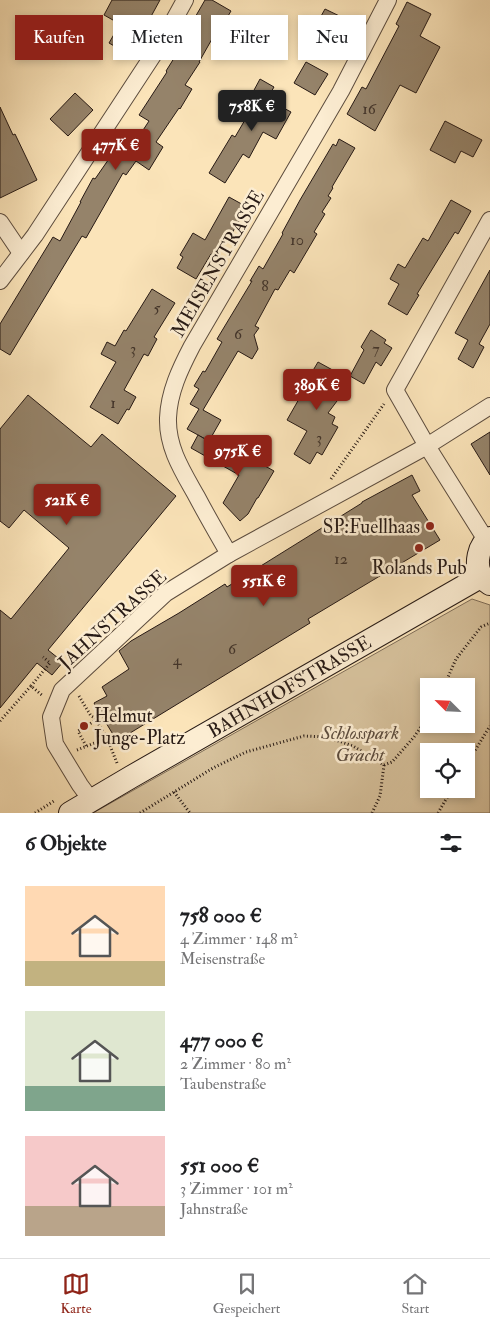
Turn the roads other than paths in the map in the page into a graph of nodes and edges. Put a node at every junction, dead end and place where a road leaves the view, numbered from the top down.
1 (185, 0) edge
2 (388, 0) edge
3 (490, 220) edge
4 (0, 222) edge
5 (21, 253) junction
6 (0, 282) edge
7 (490, 406) edge
8 (427, 446) junction
9 (488, 539) edge
10 (229, 554) junction
11 (486, 580) edge
12 (91, 800) junction
13 (70, 813) edge

1 - 5 street
2 - 10 street, MEISENSTRASSE
3 - 8 street
4 - 5 street
5 - 6 street
7 - 8 street, JAHNSTRASSE
8 - 9 street
8 - 10 street, JAHNSTRASSE
9 - 11 street, BAHNHOFSTRASSE
10 - 12 street, JAHNSTRASSE
11 - 12 street, BAHNHOFSTRASSE
12 - 13 street, BAHNHOFSTRASSE

